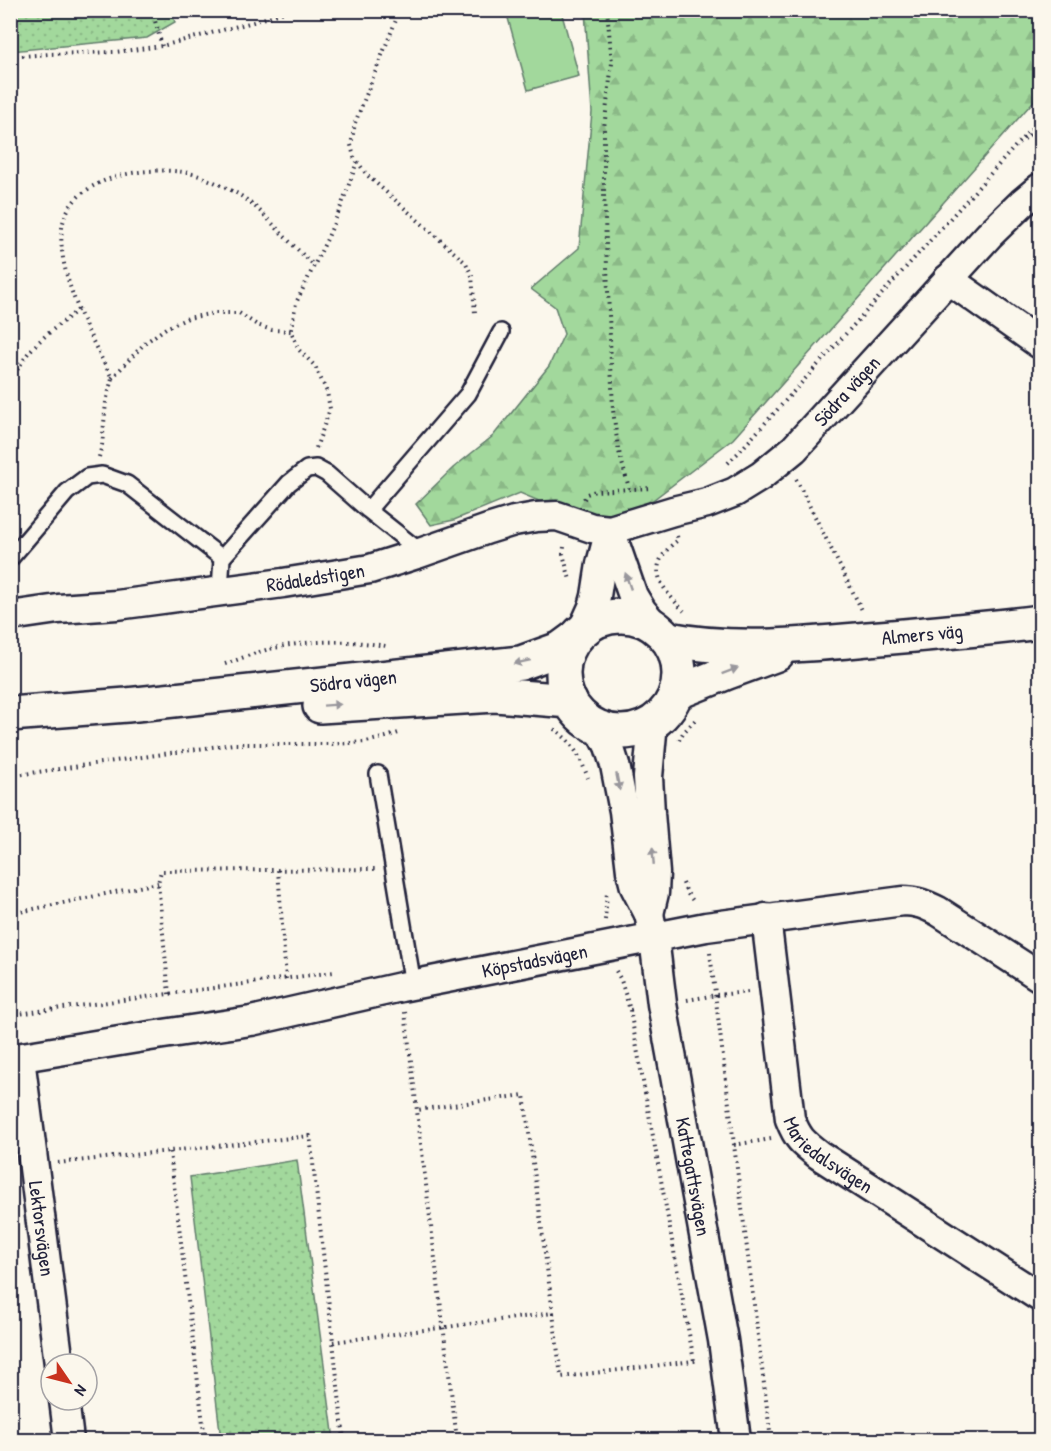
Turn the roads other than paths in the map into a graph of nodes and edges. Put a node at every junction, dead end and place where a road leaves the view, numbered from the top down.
1 (1041, 188) edge
2 (948, 279) junction
3 (501, 332) dead end
4 (1041, 344) edge
5 (368, 510) junction
6 (610, 530) junction
7 (417, 554) junction
8 (222, 558) junction
9 (10, 559) edge
10 (220, 590) junction
11 (10, 616) edge
12 (1041, 622) edge
13 (662, 633) junction
14 (579, 634) junction
15 (805, 645) junction
16 (676, 693) junction
17 (570, 701) junction
18 (127, 705) junction
19 (10, 714) edge
20 (653, 722) junction
21 (599, 727) junction
22 (378, 774) dead end
23 (766, 918) junction
24 (652, 926) junction
25 (1041, 977) edge
26 (407, 986) junction
27 (15, 1058) edge
28 (1041, 1297) edge
29 (57, 1352) edge
30 (66, 1412) edge
31 (69, 1440) edge
32 (736, 1440) edge

1 - 2 street, Södra vägen
2 - 4 street
2 - 6 street, Södra vägen
3 - 5 lane
5 - 7 lane
5 - 8 lane
6 - 7 street, Rödaledstigen
13 -> 6 street
6 - 14 street
7 - 10 street, Rödaledstigen
8 - 9 lane
8 - 10 lane
10 - 11 street, Rödaledstigen
12 - 15 street, Almers väg
13 - 14 street
13 - 15 street, Almers väg
13 - 16 street
14 - 17 street
14 -> 18 street, Södra vägen
16 -> 15 street, Almers väg
16 - 20 street
18 -> 17 street, Södra vägen
17 - 21 street
18 - 19 street, Södra vägen
20 - 21 street
24 -> 20 street, Kattegattsvägen
21 -> 24 street, Kattegattsvägen
22 - 26 lane
23 - 24 street, Köpstadsvägen
23 - 25 street, Köpstadsvägen
23 - 28 street, Mariedalsvägen
24 - 26 street, Köpstadsvägen
24 - 32 street, Kattegattsvägen
26 - 27 street, Köpstadsvägen
27 - 29 street, Lektorsvägen
30 - 31 street

